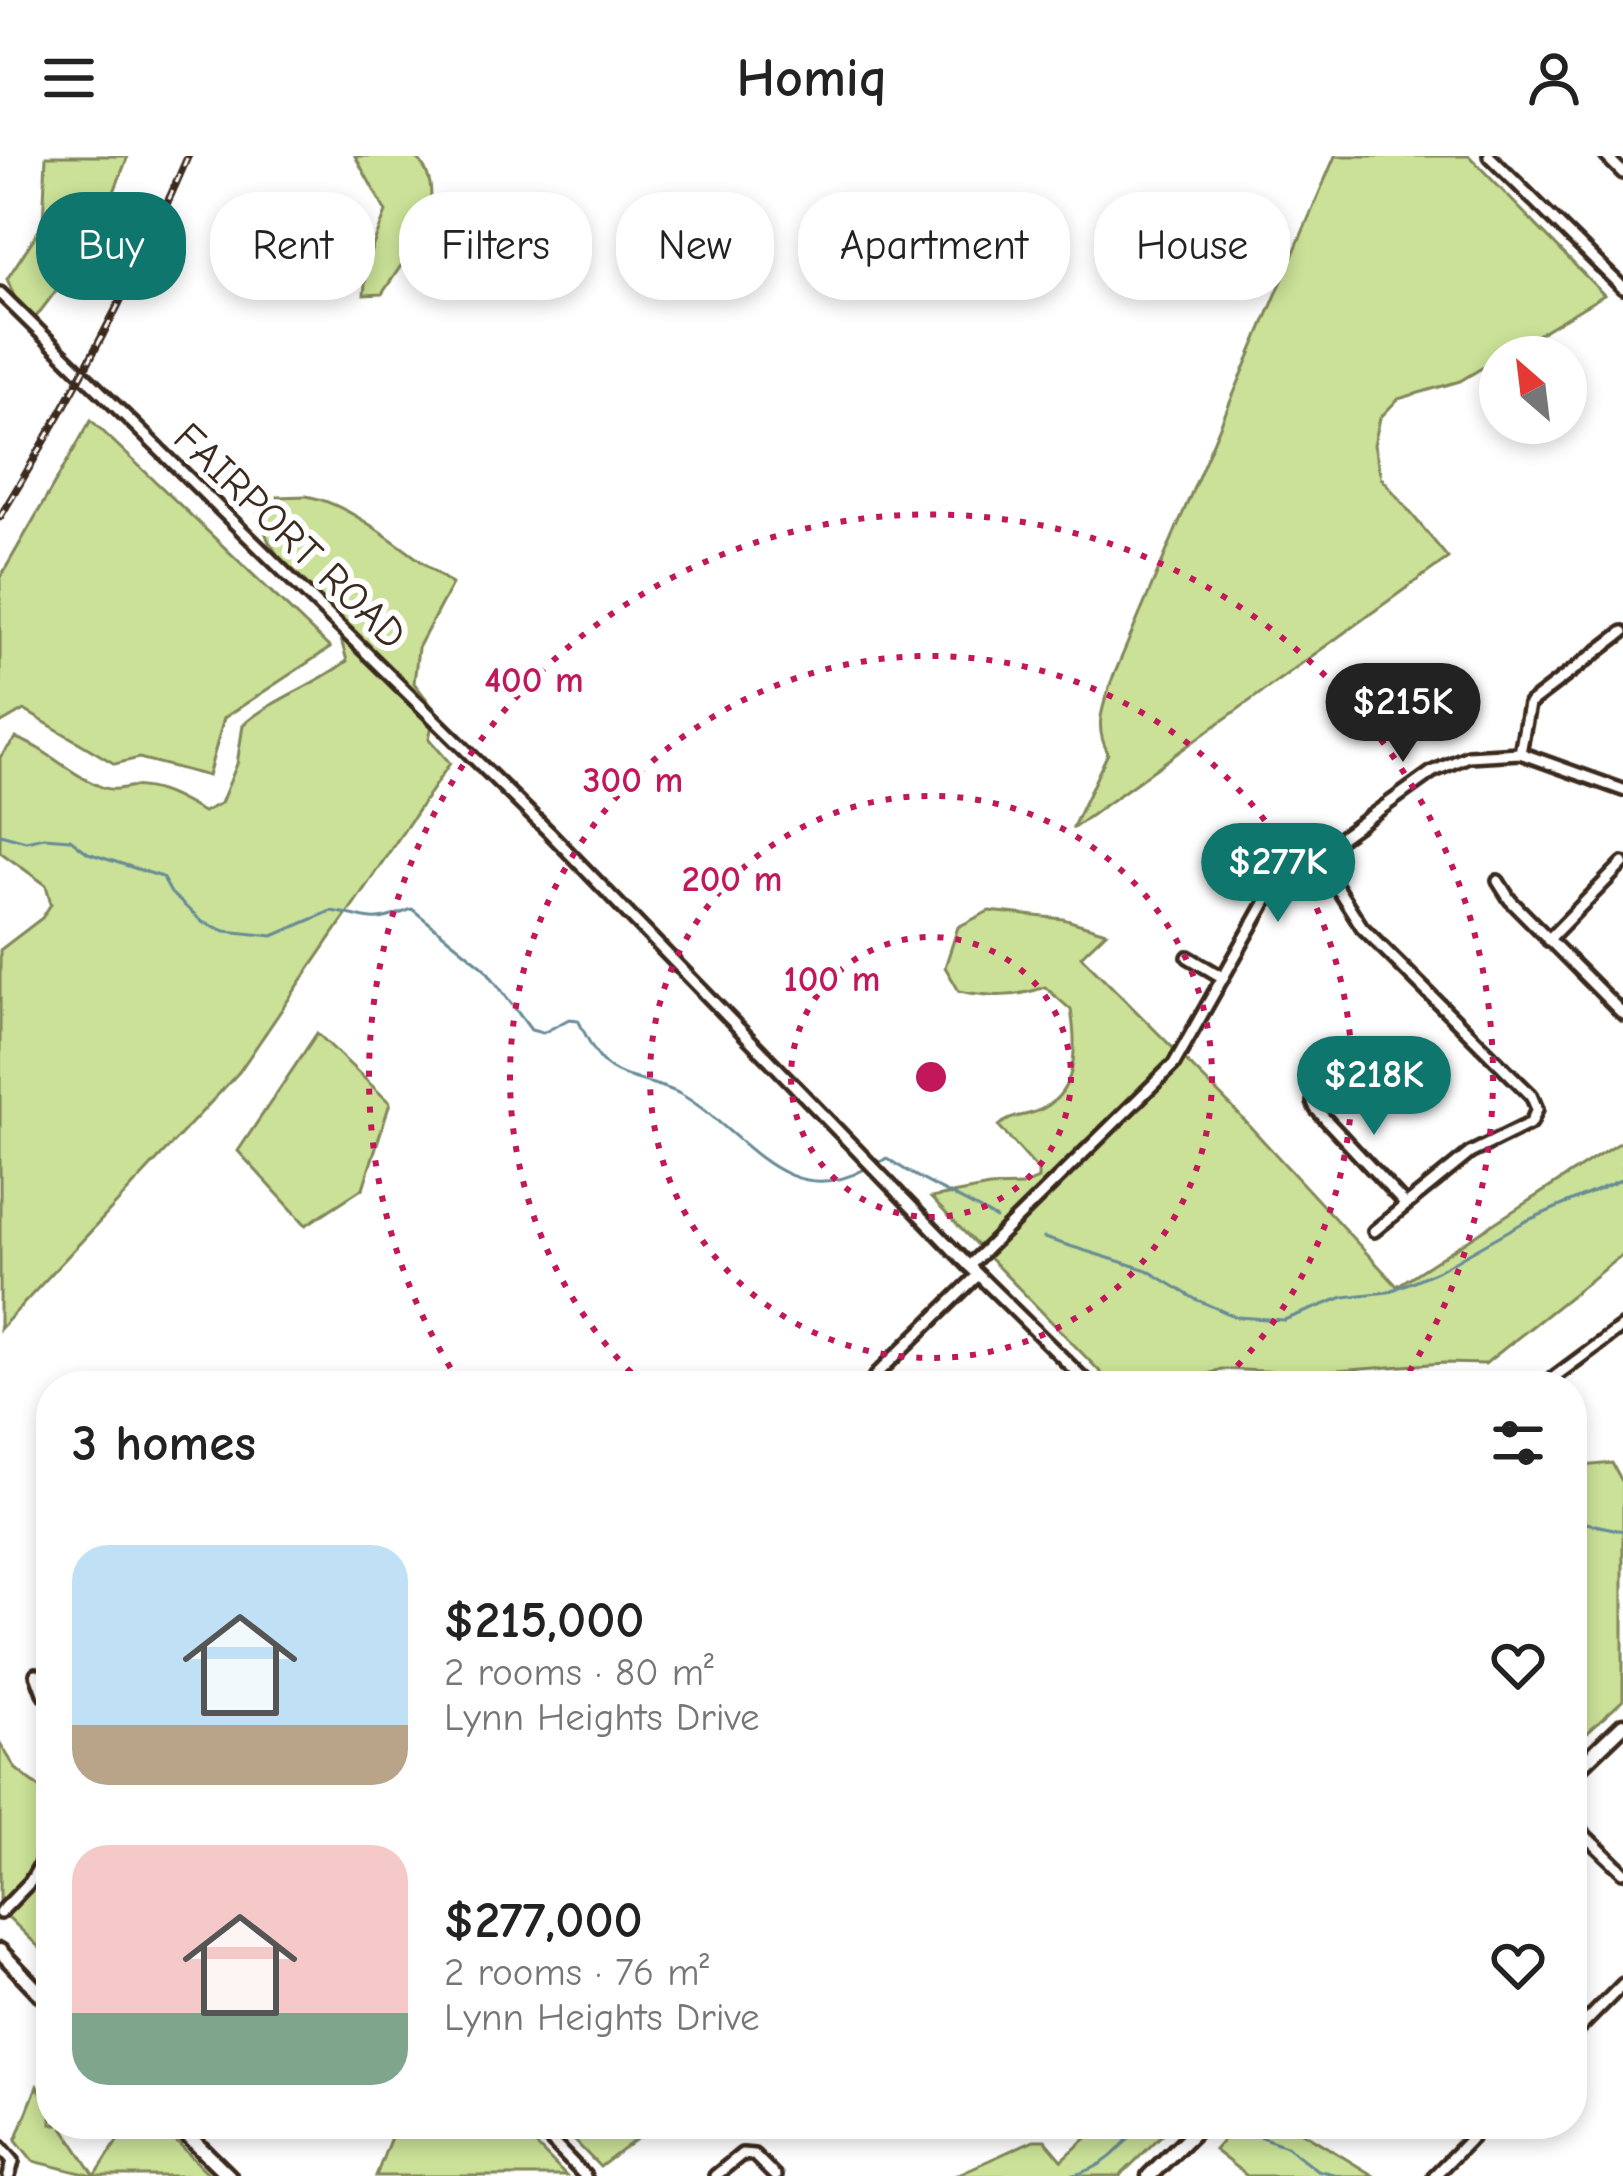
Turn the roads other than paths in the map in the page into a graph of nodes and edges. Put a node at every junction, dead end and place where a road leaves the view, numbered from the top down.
1 (1489, 156) edge
2 (1606, 156) edge
3 (1623, 173) edge
4 (1623, 288) edge
5 (0, 293) edge
6 (1623, 632) edge
7 (1520, 753) junction
8 (1623, 790) edge
9 (1316, 855) junction
10 (1623, 863) edge
11 (1498, 880) dead end
12 (1547, 940) junction
13 (1188, 957) dead end
14 (1222, 977) junction
15 (1623, 1014) edge
16 (1318, 1081) dead end
17 (1404, 1203) junction
18 (1374, 1231) dead end
19 (974, 1271) junction
20 (1623, 1326) edge
21 (879, 1371) edge
22 (1076, 1371) edge
23 (1562, 1371) edge
24 (1623, 1725) edge
25 (1587, 1760) edge
26 (1587, 1837) edge
27 (36, 1872) edge
28 (1623, 1872) edge
29 (0, 1913) edge
30 (0, 1951) edge
31 (1623, 1984) edge
32 (36, 1989) edge
33 (1587, 2021) edge
34 (191, 2139) edge
35 (549, 2139) edge
36 (1187, 2139) edge
37 (1471, 2139) edge
38 (0, 2146) edge
39 (9, 2176) edge
40 (229, 2176) edge
41 (585, 2176) edge
42 (715, 2176) edge
43 (776, 2176) edge
44 (1149, 2176) edge
45 (1434, 2176) edge

1 - 4 street
2 - 3 street
5 - 19 street, FAIRPORT ROAD
6 - 7 street
7 - 8 street
7 - 9 street
9 - 14 street
9 - 17 street
10 - 12 street
11 - 12 street
12 - 15 street
13 - 14 street
14 - 19 street
16 - 17 street
17 - 18 street
19 - 21 street
19 - 22 street, FAIRPORT ROAD
20 - 23 street
24 - 25 main road
26 - 28 street
27 - 29 street
30 - 32 main road
31 - 33 street
34 - 40 main road
35 - 41 street
36 - 44 main road
37 - 45 street
38 - 39 street
42 - 43 street

